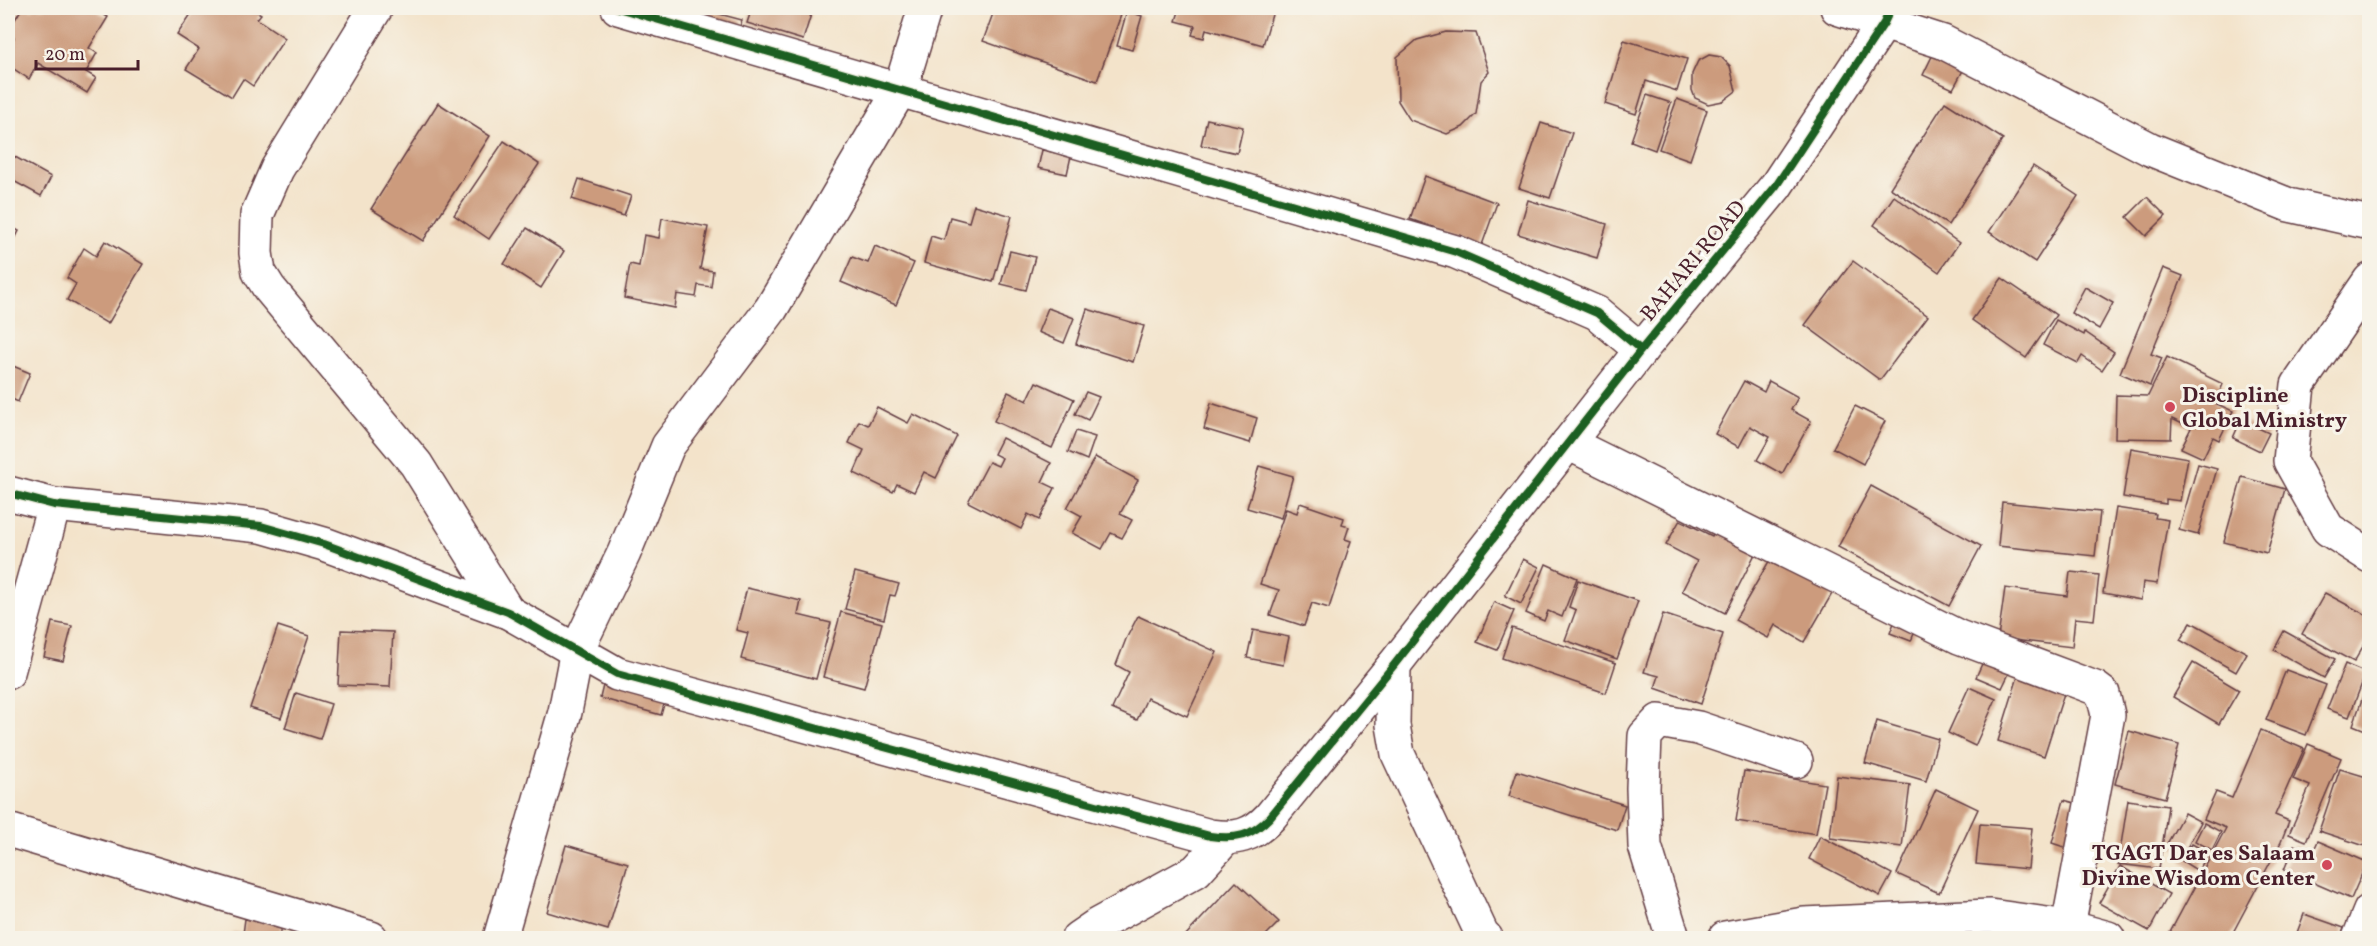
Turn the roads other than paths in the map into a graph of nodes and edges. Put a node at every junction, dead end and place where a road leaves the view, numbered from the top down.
1 (376, 8) edge
2 (618, 8) edge
3 (925, 8) edge
4 (1837, 8) edge
5 (1887, 15) edge
6 (900, 90) junction
7 (2370, 223) edge
8 (2370, 280) edge
9 (1641, 350) junction
10 (1568, 443) junction
11 (8, 493) edge
12 (54, 505) junction
13 (2370, 556) edge
14 (508, 612) junction
15 (577, 650) junction
16 (1394, 665) junction
17 (8, 672) edge
18 (1796, 761) dead end
19 (8, 830) edge
20 (1227, 838) junction
21 (2370, 911) edge
22 (2059, 933) edge
23 (371, 939) edge
24 (500, 939) edge
25 (1078, 939) edge
26 (1486, 939) edge
27 (1673, 939) edge
28 (1725, 939) edge
29 (2108, 939) edge
30 (2359, 939) edge

1 - 14 street
2 - 6 street
3 - 6 street
4 - 5 street
5 - 7 street
5 - 9 street, BAHARI ROAD
6 - 9 street
6 - 15 street
8 - 13 street
9 - 10 street, BAHARI ROAD
10 - 16 street, BAHARI ROAD
10 - 22 street
11 - 12 street
12 - 14 street
12 - 17 street
14 - 15 street
15 - 20 street
15 - 24 street
16 - 20 street, BAHARI ROAD
16 - 26 street
18 - 27 street
19 - 23 street
20 - 25 street
21 - 30 street
22 - 28 street
22 - 29 street

